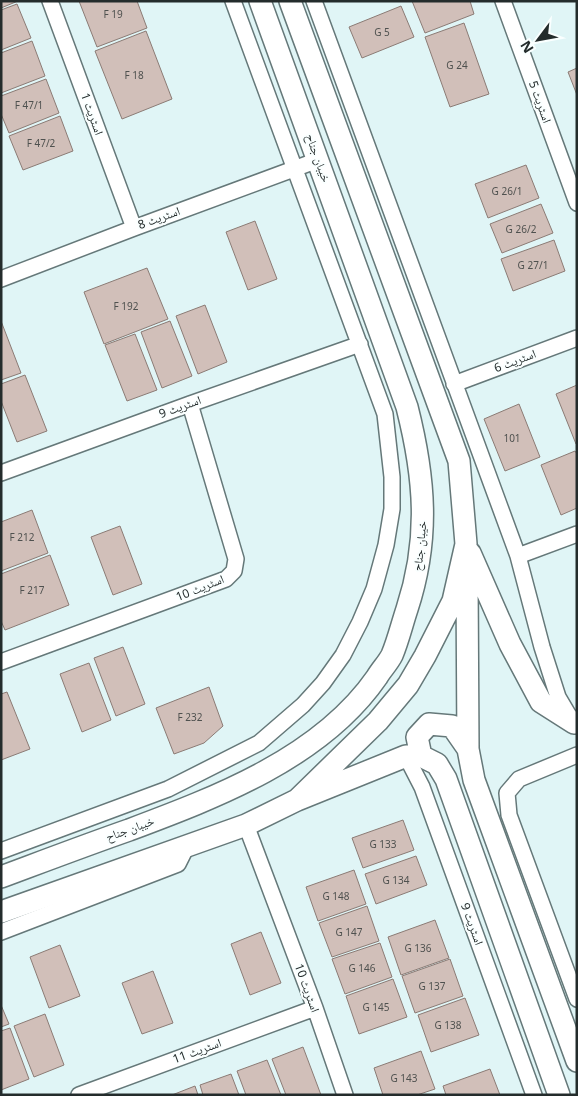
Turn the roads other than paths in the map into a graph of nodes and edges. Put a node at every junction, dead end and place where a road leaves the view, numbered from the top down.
1 (50, 1) edge
2 (233, 1) edge
3 (260, 1) edge
4 (290, 1) edge
5 (314, 1) edge
6 (503, 1) edge
7 (318, 160) junction
8 (294, 168) junction
9 (577, 203) edge
10 (134, 228) junction
11 (1, 279) edge
12 (577, 338) edge
13 (360, 344) junction
14 (454, 384) junction
15 (190, 404) junction
16 (407, 408) junction
17 (386, 414) junction
18 (1, 473) edge
19 (577, 534) edge
20 (466, 544) junction
21 (518, 556) junction
22 (1, 662) edge
23 (575, 723) edge
24 (468, 749) junction
25 (577, 755) edge
26 (413, 756) junction
27 (168, 789) junction
28 (297, 800) junction
29 (176, 812) junction
30 (246, 826) junction
31 (187, 846) junction
32 (1, 851) edge
33 (1, 877) edge
34 (1, 912) edge
35 (1, 932) edge
36 (577, 999) edge
37 (315, 1008) junction
38 (577, 1061) edge
39 (79, 1095) edge
40 (344, 1095) edge
41 (534, 1095) edge
42 (559, 1095) edge

1 - 10 street, اسٹریٹ 1
2 - 8 street
3 - 7 main road, خیبان جناح
4 - 20 main road
5 - 14 street
6 - 9 street, اسٹریٹ 5
7 - 8 street, اسٹریٹ 8
7 - 16 main road, خیبان جناح
8 - 10 street, اسٹریٹ 8
8 - 13 street
10 - 11 street, اسٹریٹ 8
12 - 14 street, اسٹریٹ 6
13 - 15 street, اسٹریٹ 9
13 - 17 street
14 - 21 street
15 - 18 street, اسٹریٹ 9
15 - 22 street, اسٹریٹ 10
16 - 17 street
16 - 29 main road, خیبان جناح
17 - 27 street
19 - 21 street
20 - 23 main road
20 - 24 main road
20 - 28 main road
21 - 23 street
24 - 26 main road
24 - 38 main road
25 - 36 street
26 - 28 main road
26 - 41 street, اسٹریٹ 9
26 - 42 main road
27 - 29 street
27 - 32 street
28 - 30 main road
29 - 33 main road, خیبان جناح
30 - 31 main road
30 - 37 street, اسٹریٹ 10
31 - 34 main road
31 - 35 street
37 - 39 street, اسٹریٹ 11
37 - 40 street, اسٹریٹ 10

